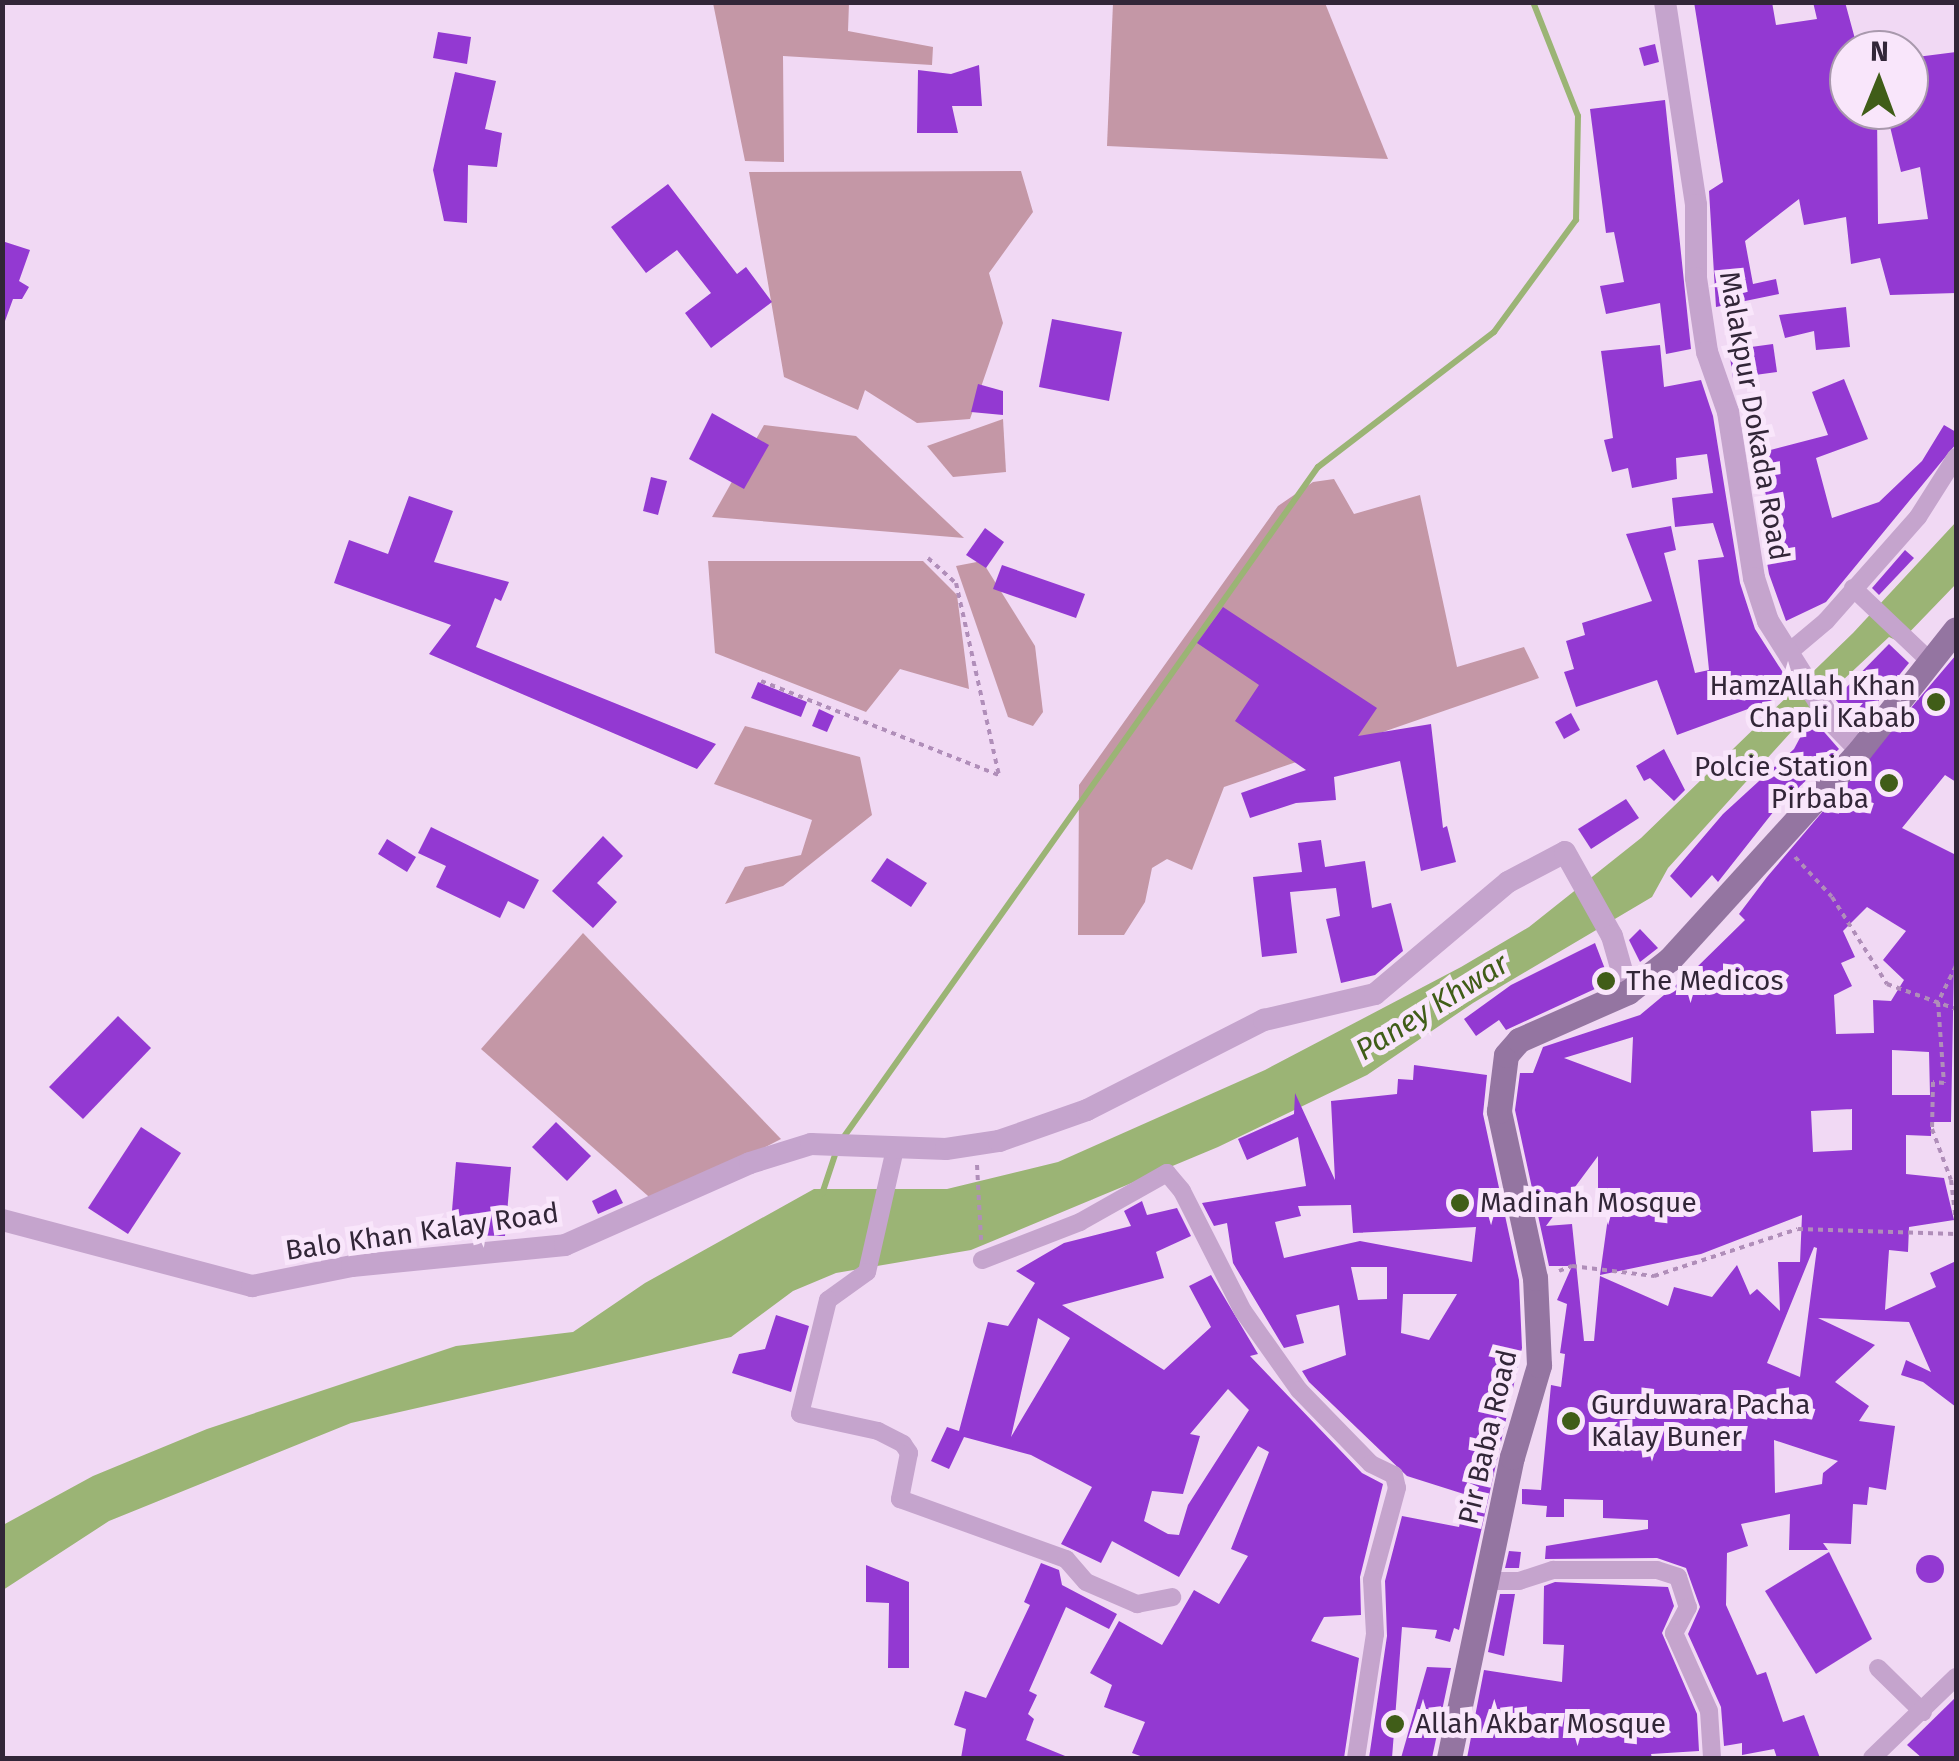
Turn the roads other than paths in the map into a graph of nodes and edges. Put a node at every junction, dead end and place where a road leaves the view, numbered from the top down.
1 (1665, 2) edge
2 (1956, 457) edge
3 (1853, 588) junction
4 (1956, 628) edge
5 (1793, 661) junction
6 (1930, 661) junction
7 (1860, 750) junction
8 (1628, 992) junction
9 (894, 1149) junction
10 (2, 1220) edge
11 (982, 1260) road end
12 (1486, 1581) junction
13 (1172, 1597) dead end
14 (1878, 1668) dead end
15 (1956, 1678) edge
16 (1923, 1712) junction
17 (1356, 1758) edge
18 (1448, 1758) edge
19 (1712, 1758) edge
20 (1872, 1758) edge

1 - 5 street, Malakpur Dokada Road
2 - 3 street
3 - 5 street
3 - 6 street
4 - 6 main road
5 - 7 street, Malakpur Dokada Road
6 - 7 main road
7 - 8 main road
8 - 9 street, Balo Khan Kalay Road
8 - 12 main road, Pir Baba Road
9 - 10 street, Balo Khan Kalay Road
9 - 13 street
11 - 17 street
12 - 18 main road, Pir Baba Road
12 - 19 street
14 - 16 street
15 - 16 street
16 - 20 street

